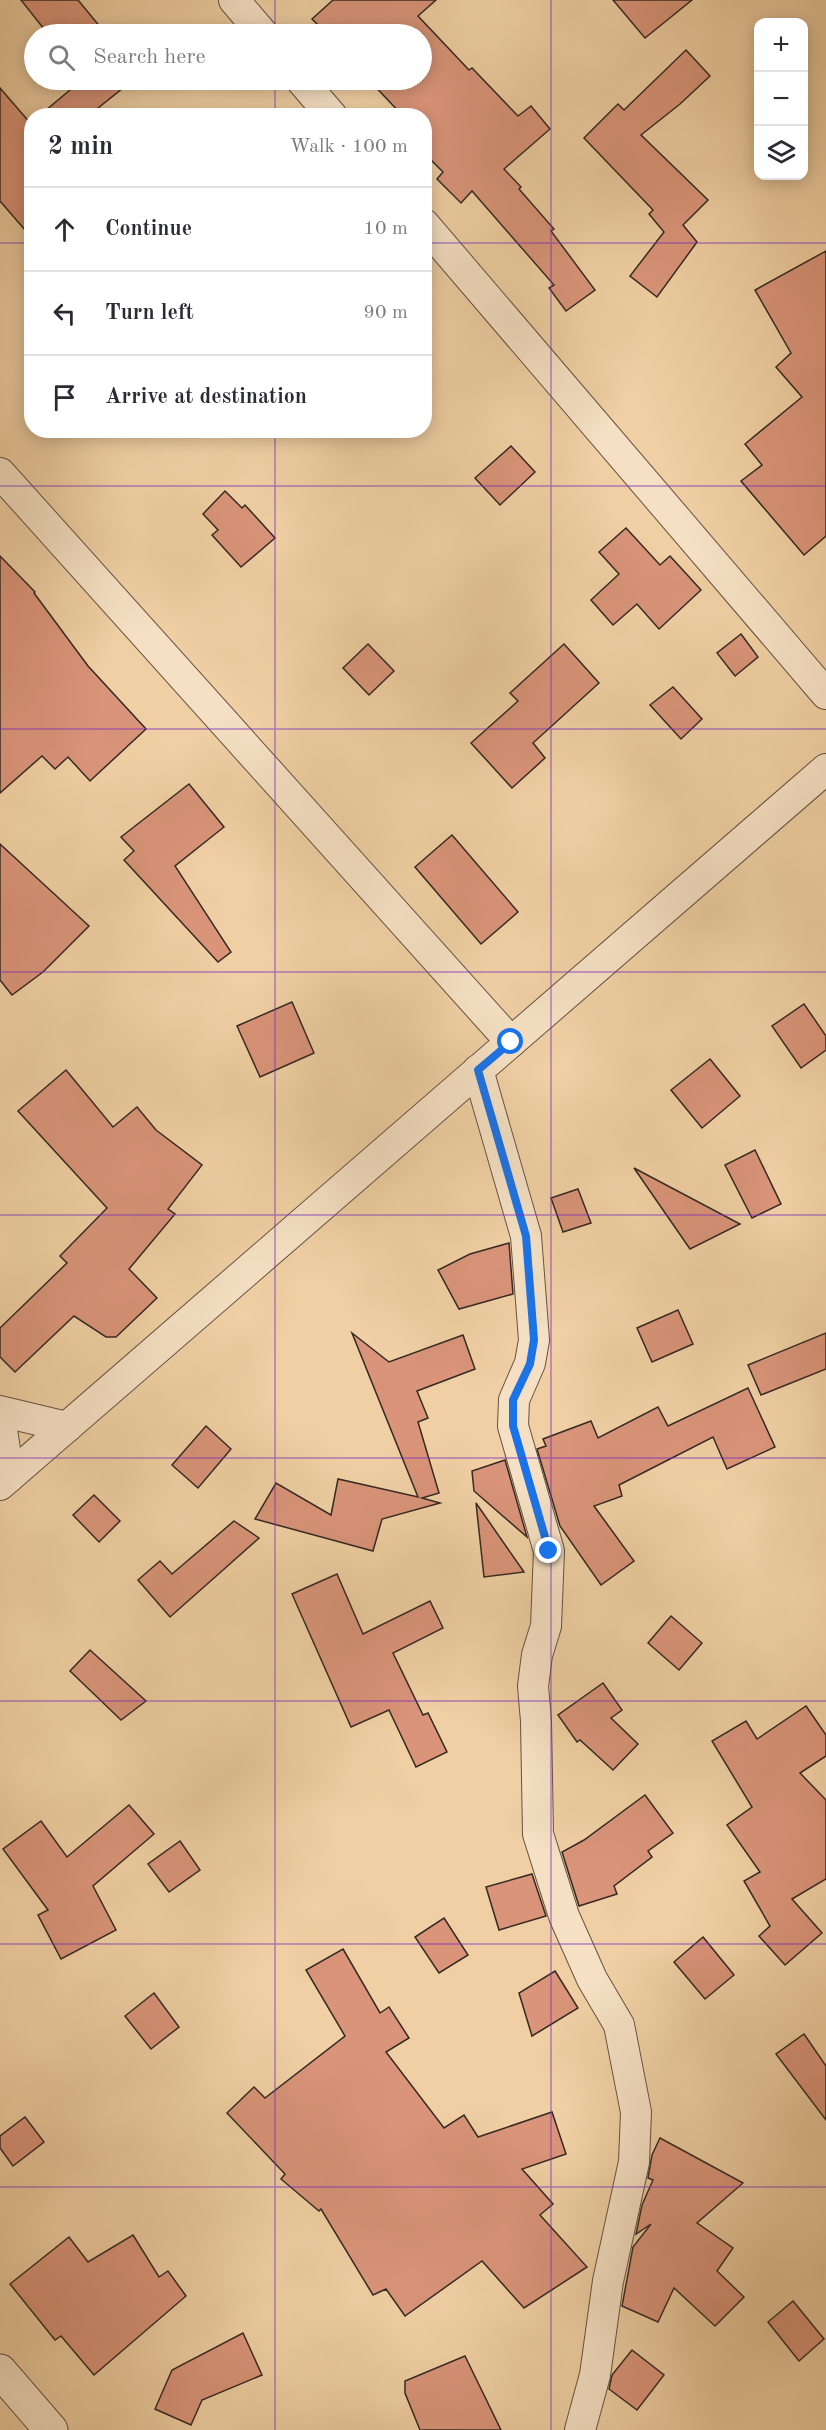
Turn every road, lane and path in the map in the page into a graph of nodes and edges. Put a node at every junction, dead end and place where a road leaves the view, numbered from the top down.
1 (237, 1) edge
2 (255, 24) edge
3 (310, 90) edge
4 (325, 108) edge
5 (432, 233) edge
6 (0, 473) edge
7 (826, 694) edge
8 (826, 769) edge
9 (511, 1042) junction
10 (478, 1070) junction
11 (0, 1411) edge
12 (0, 1416) edge
13 (68, 1427) junction
14 (5, 1481) edge
15 (0, 2371) edge
16 (51, 2430) edge
17 (580, 2430) edge

1 - 2 street
3 - 4 street
5 - 7 street
6 - 9 street
8 - 9 street
9 - 10 street
10 - 13 street
10 - 17 street
11 - 13 street
12 - 14 street
13 - 14 street
15 - 16 street

